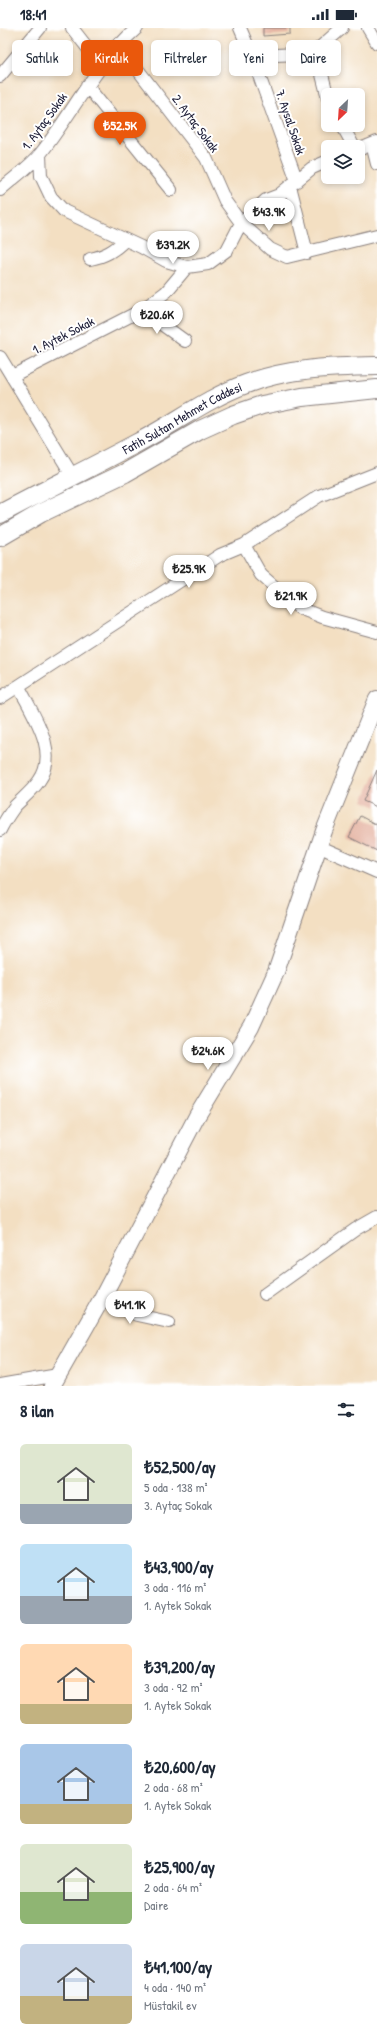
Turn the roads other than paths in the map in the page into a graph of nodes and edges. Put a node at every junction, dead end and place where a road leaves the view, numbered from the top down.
1 (40, 28) edge
2 (72, 28) edge
3 (136, 28) edge
4 (240, 28) edge
5 (342, 28) edge
6 (368, 28) edge
7 (81, 40) edge
8 (122, 40) edge
9 (245, 40) edge
10 (328, 40) edge
11 (377, 43) edge
12 (0, 76) edge
13 (94, 76) edge
14 (143, 76) edge
15 (258, 76) edge
16 (322, 76) edge
17 (87, 86) junction
18 (325, 88) edge
19 (374, 143) edge
20 (40, 155) junction
21 (321, 164) edge
22 (377, 164) edge
23 (293, 184) junction
24 (0, 190) edge
25 (171, 190) dead end
26 (241, 224) junction
27 (377, 235) edge
28 (125, 240) junction
29 (307, 253) junction
30 (90, 259) dead end
31 (187, 267) junction
32 (142, 310) junction
33 (185, 341) dead end
34 (0, 357) edge
35 (377, 366) edge
36 (12, 376) junction
37 (377, 389) edge
38 (377, 473) edge
39 (72, 476) junction
40 (0, 514) edge
41 (0, 537) edge
42 (244, 545) junction
43 (377, 632) edge
44 (19, 687) junction
45 (0, 698) edge
46 (377, 699) edge
47 (377, 721) edge
48 (355, 754) junction
49 (0, 830) edge
50 (318, 846) junction
51 (377, 872) edge
52 (377, 1217) edge
53 (265, 1294) dead end
54 (102, 1298) junction
55 (169, 1322) dead end
56 (55, 1380) edge
57 (0, 1385) edge

1 - 12 street
2 - 7 street
3 - 8 street, 1. Aytaç Sokak
4 - 9 street, 7. Aysal Sokak
5 - 10 street
6 - 11 street
13 - 17 street, 1. Aytaç Sokak
14 - 26 street, 2. Aytaç Sokak
15 - 23 street, 7. Aysal Sokak
16 - 18 street
17 - 20 street, 1. Aytaç Sokak
17 - 25 street
19 - 22 street
20 - 24 street, 1. Aytaç Sokak
20 - 28 street
21 - 23 street
23 - 26 street
23 - 29 street, 7. Aysal Sokak
26 - 29 street, 2. Aytaç Sokak
26 - 31 street
27 - 29 street
28 - 30 street
28 - 31 street
31 - 32 street, 1. Aytek Sokak
32 - 33 street
32 - 36 street, 1. Aytek Sokak
34 - 36 street
35 - 39 main road, Fatih Sultan Mehmet Caddesi
36 - 39 street
37 - 41 main road, Fatih Sultan Mehmet Caddesi
38 - 42 street
39 - 40 main road, Fatih Sultan Mehmet Caddesi
42 - 43 street
42 - 44 street
44 - 45 street
44 - 49 street
46 - 48 street
47 - 48 street
48 - 50 street
50 - 51 street
50 - 54 street
52 - 53 street
54 - 55 street
54 - 56 street
56 - 57 street

